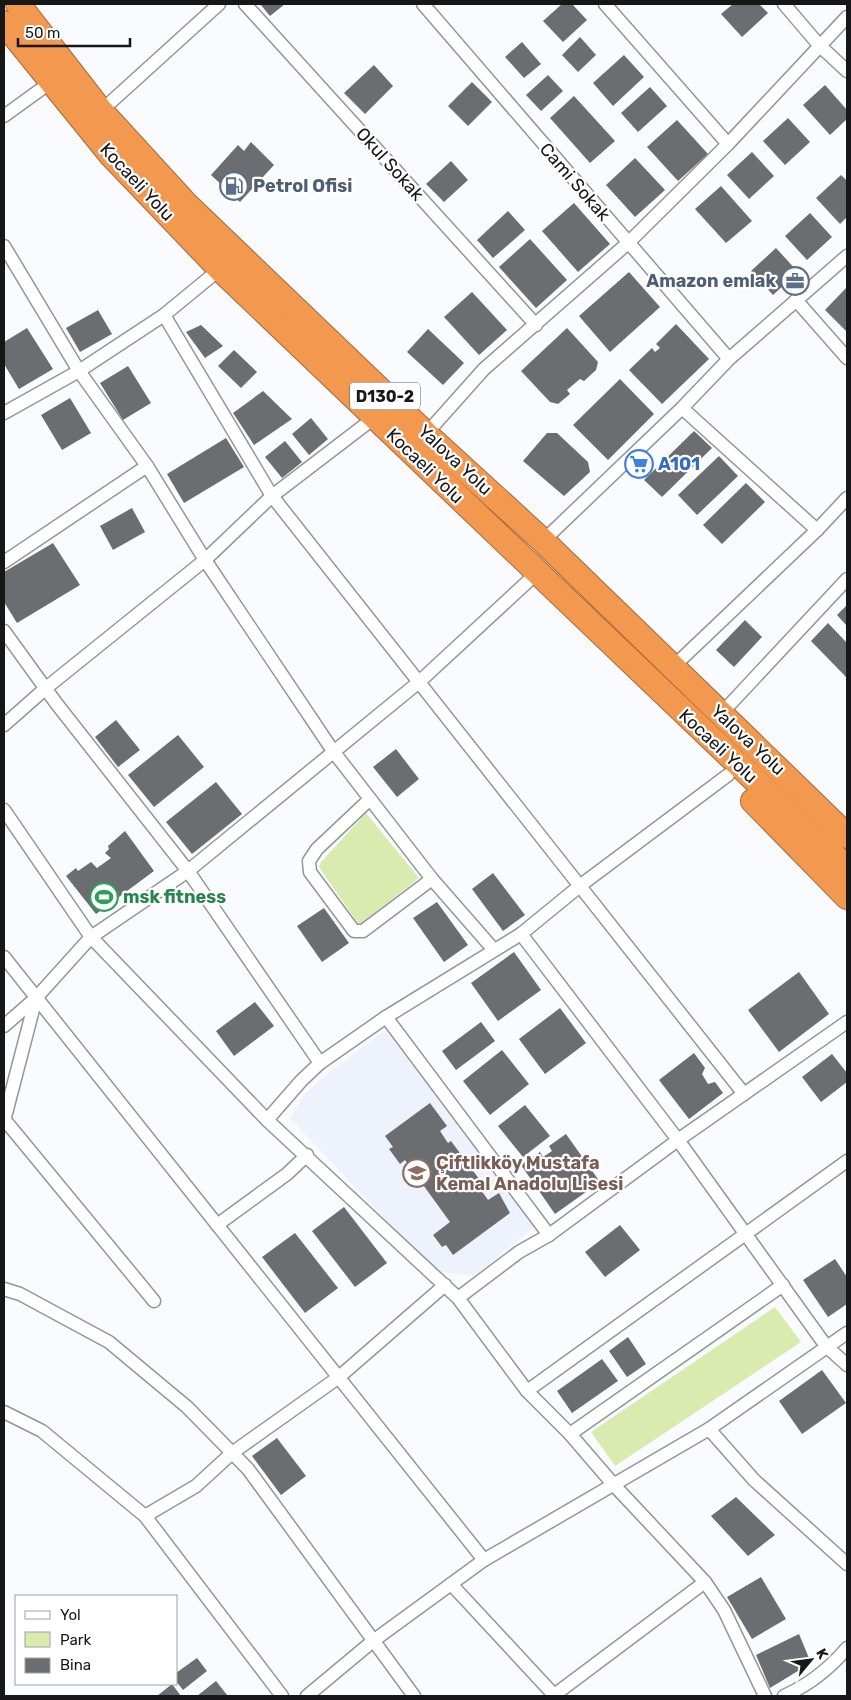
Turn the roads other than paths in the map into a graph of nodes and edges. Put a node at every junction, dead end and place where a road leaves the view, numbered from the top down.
1 (18, 4) edge
2 (219, 4) edge
3 (245, 4) edge
4 (423, 4) edge
5 (605, 4) edge
6 (784, 4) edge
7 (847, 17) edge
8 (4, 23) edge
9 (819, 45) junction
10 (847, 71) edge
11 (51, 82) junction
12 (101, 111) junction
13 (4, 116) edge
14 (728, 144) junction
15 (628, 243) junction
16 (4, 246) edge
17 (847, 256) edge
18 (7, 260) edge
19 (220, 269) junction
20 (796, 300) junction
21 (164, 315) junction
22 (536, 325) junction
23 (847, 358) edge
24 (729, 359) junction
25 (79, 371) junction
26 (682, 408) junction
27 (4, 413) edge
28 (374, 418) junction
29 (426, 434) junction
30 (147, 466) junction
31 (272, 496) junction
32 (847, 498) edge
33 (817, 530) junction
34 (543, 541) junction
35 (204, 560) junction
36 (4, 562) edge
37 (537, 573) junction
38 (847, 579) edge
39 (4, 631) edge
40 (633, 664) junction
41 (672, 667) junction
42 (419, 682) junction
43 (46, 688) junction
44 (720, 715) junction
45 (4, 725) edge
46 (333, 751) junction
47 (777, 766) junction
48 (728, 775) junction
49 (370, 799) junction
50 (4, 810) edge
51 (847, 815) edge
52 (847, 836) edge
53 (847, 868) edge
54 (188, 871) junction
55 (432, 879) junction
56 (581, 885) junction
57 (847, 897) edge
58 (521, 934) junction
59 (91, 937) junction
60 (494, 950) junction
61 (4, 957) edge
62 (36, 998) junction
63 (386, 1017) junction
64 (847, 1022) edge
65 (4, 1026) edge
66 (320, 1063) junction
67 (744, 1094) junction
68 (4, 1120) edge
69 (267, 1120) junction
70 (678, 1140) junction
71 (307, 1155) junction
72 (847, 1161) edge
73 (217, 1225) junction
74 (747, 1233) junction
75 (549, 1235) junction
76 (445, 1285) junction
77 (783, 1285) junction
78 (4, 1289) edge
79 (458, 1298) junction
80 (154, 1301) dead end
81 (847, 1332) edge
82 (826, 1346) junction
83 (847, 1365) edge
84 (338, 1377) junction
85 (527, 1391) junction
86 (4, 1412) edge
87 (709, 1429) junction
88 (570, 1434) junction
89 (232, 1453) junction
90 (613, 1484) junction
91 (145, 1516) junction
92 (484, 1560) junction
93 (847, 1564) edge
94 (705, 1582) junction
95 (451, 1584) junction
96 (373, 1641) junction
97 (847, 1648) edge
98 (282, 1696) edge
99 (307, 1696) edge
100 (414, 1696) edge
101 (554, 1696) edge
102 (765, 1696) edge
103 (784, 1696) edge

1 - 12 highway, Yalova Yolu / D130-2
2 - 12 street
3 - 22 street, Okul Sokak
4 - 15 street, Cami Sokak
5 - 14 street
6 - 9 street
7 - 9 street
8 - 11 highway, Kocaeli̇ Yolu / D130-2
9 - 10 street
9 - 14 street
11 - 13 street
11 - 19 highway, Kocaeli̇ Yolu / D130-2
12 - 29 highway, Yalova Yolu / D130-2
14 - 15 street
15 - 22 street
15 - 24 street, Cami Sokak
16 - 18 street
17 - 20 street
18 - 25 street
19 - 21 street
19 - 28 highway, Kocaeli̇ Yolu / D130-2
20 - 23 street
20 - 24 street
21 - 25 street
21 - 31 street
22 - 29 street
24 - 26 street
25 - 27 street
25 - 30 street
26 - 33 street
26 - 34 street
28 - 31 street
28 - 37 highway, Kocaeli̇ Yolu / D130-2
29 - 34 highway, Yalova Yolu / D130-2
30 - 35 street
30 - 36 street
31 - 35 street
31 - 42 street
32 - 33 street
33 - 41 street
34 - 41 highway, Yalova Yolu / D130-2
35 - 43 street
35 - 46 street
37 - 40 highway, Kocaeli̇ Yolu / D130-2
37 - 42 street
38 - 44 street
39 - 43 street
40 - 48 highway
40 - 53 highway, Kocaeli̇ Yolu / D130-2
41 - 44 highway, Yalova Yolu / D130-2
42 - 46 street
42 - 56 street
43 - 45 street
43 - 54 street
44 - 47 highway, Yalova Yolu / D130-2
46 - 49 street
46 - 54 street
47 - 51 highway
47 - 52 highway, Yalova Yolu / D130-2
48 - 56 street
48 - 57 highway
49 - 55 street
49 - 55 street
50 - 59 street
54 - 59 street
54 - 66 street
55 - 60 street
56 - 58 street
56 - 67 street
58 - 60 street
58 - 70 street
59 - 62 street
59 - 69 street
60 - 63 street
61 - 62 street
62 - 65 street
62 - 68 street
62 - 73 street
63 - 66 street
63 - 75 street
64 - 67 street
66 - 69 street
67 - 70 street
68 - 80 street
69 - 71 street
70 - 74 street
70 - 75 street
71 - 73 street
71 - 76 street
72 - 74 street
73 - 84 street
74 - 77 street
74 - 85 street
75 - 79 street
76 - 79 street
76 - 84 street
77 - 82 street
77 - 88 street
78 - 89 street
79 - 85 street
81 - 82 street
82 - 83 street
82 - 87 street
84 - 89 street
84 - 92 street
85 - 88 street
86 - 91 street
87 - 90 street
87 - 93 street
88 - 90 street
89 - 91 street
89 - 96 street
90 - 92 street
90 - 94 street
91 - 98 street
92 - 95 street
94 - 101 street
94 - 102 street
95 - 96 street
95 - 101 street
96 - 99 street
96 - 100 street
97 - 103 street

